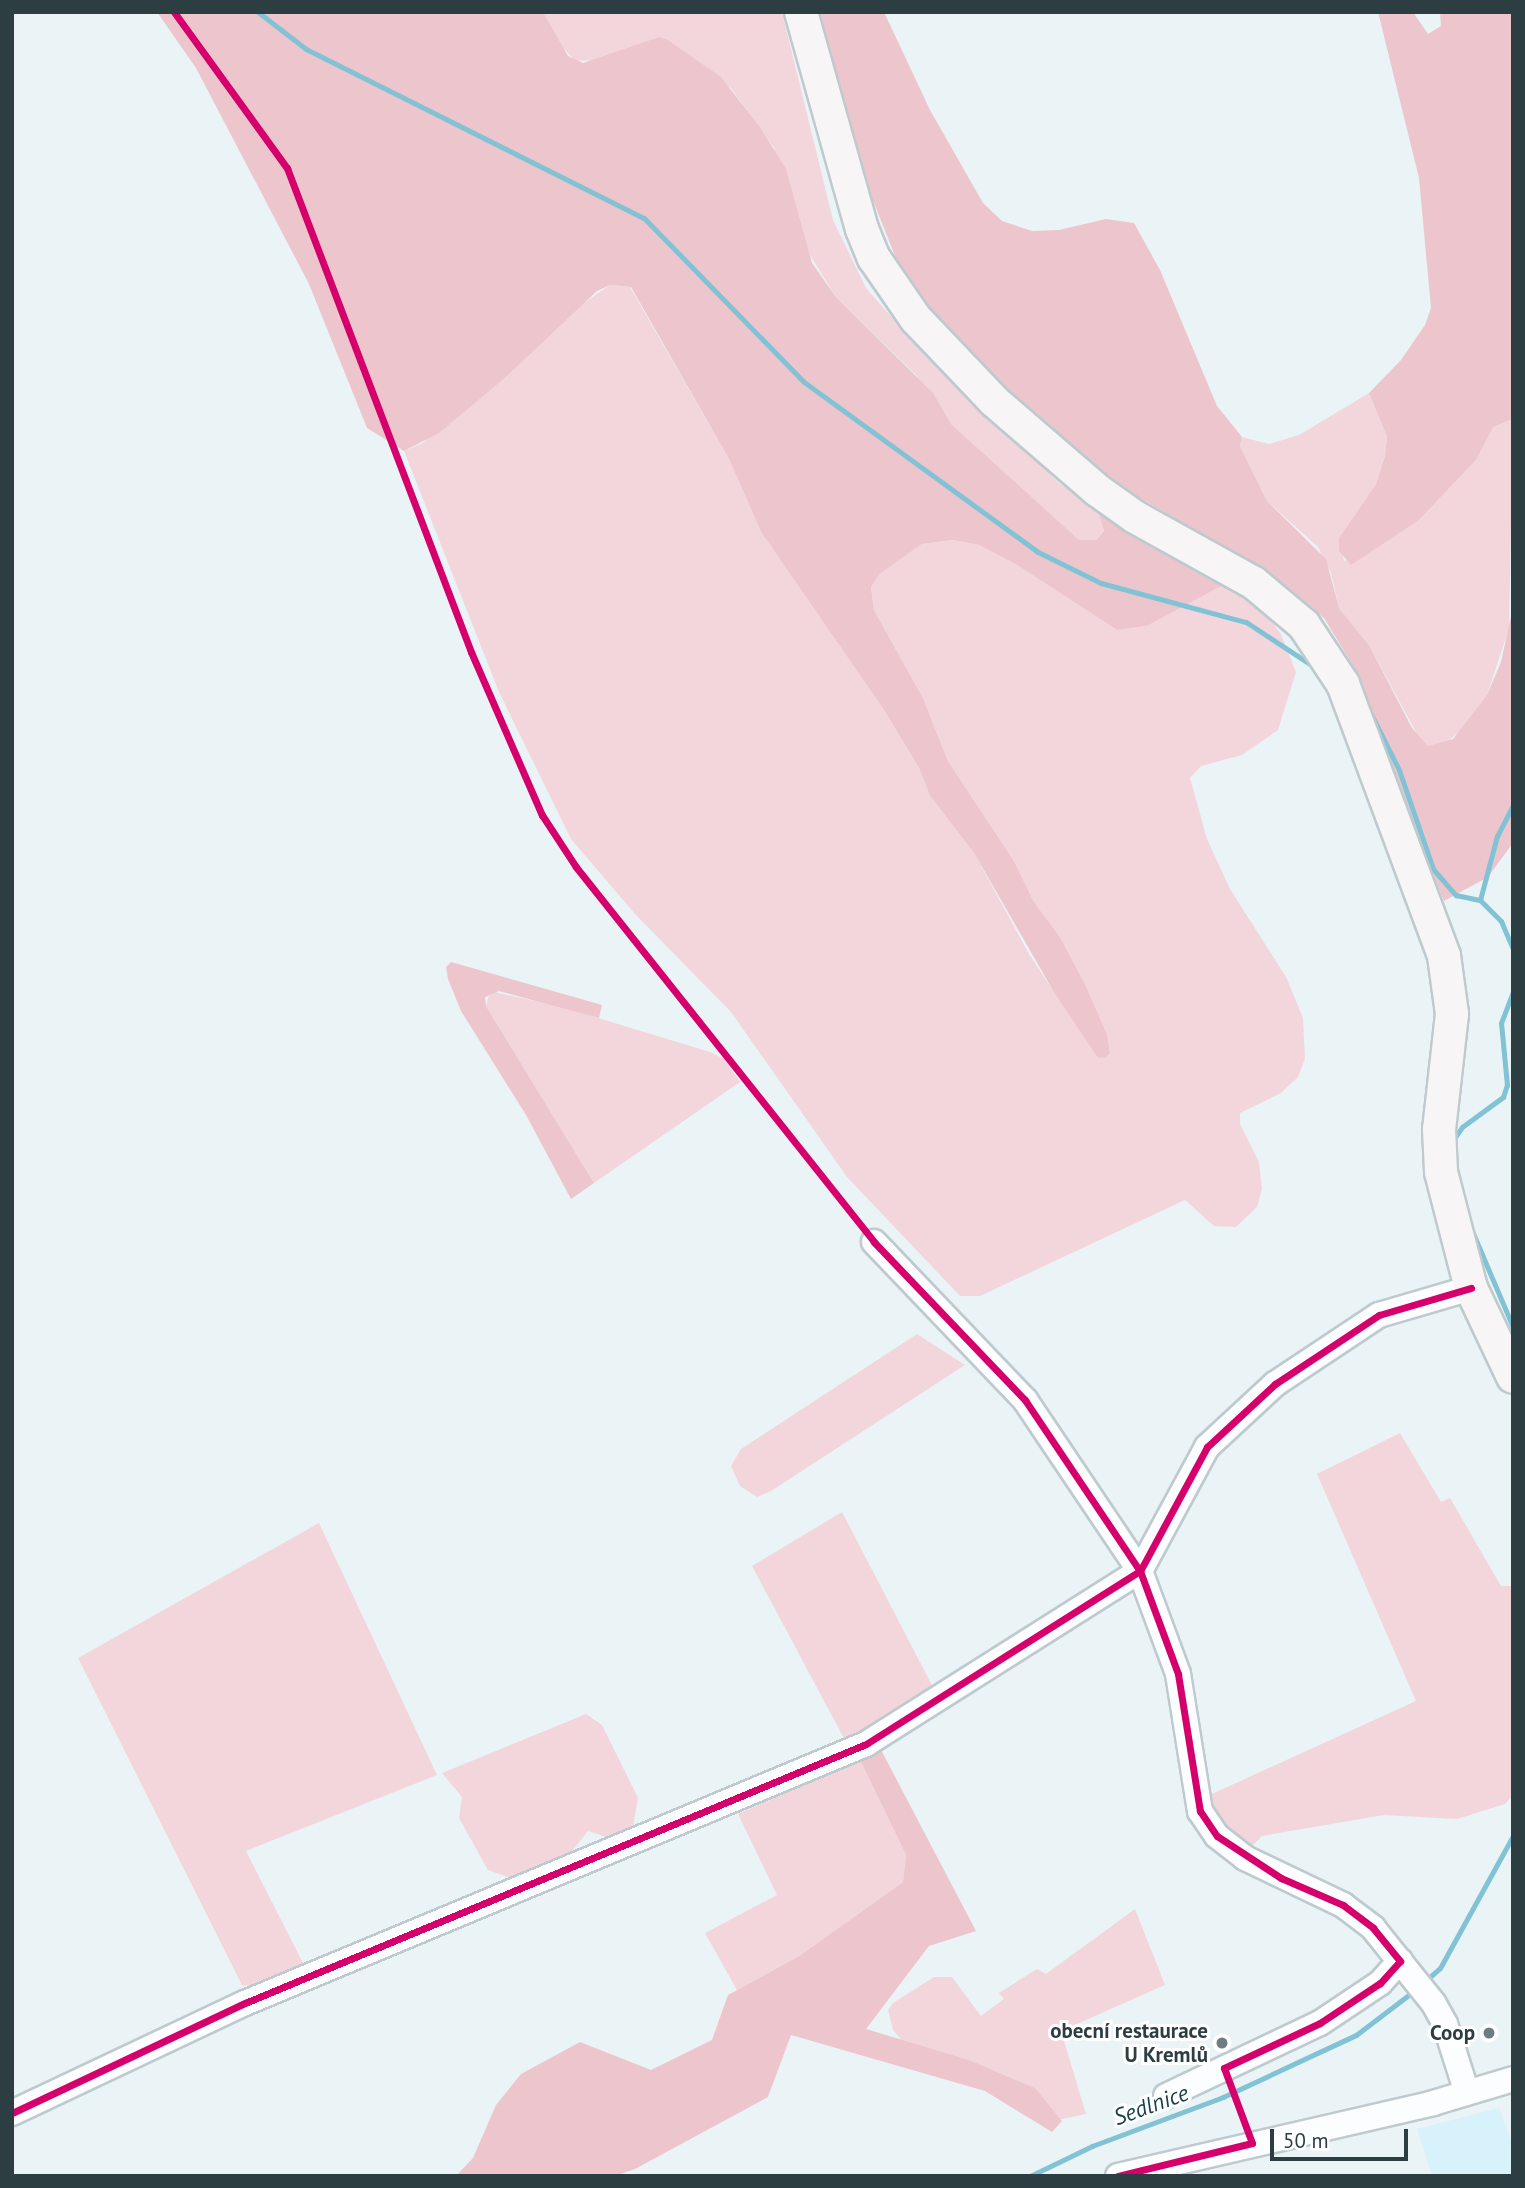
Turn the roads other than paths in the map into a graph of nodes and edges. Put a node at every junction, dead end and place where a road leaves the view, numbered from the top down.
1 (801, 12) edge
2 (874, 1242) dead end
3 (1471, 1288) junction
4 (1513, 1377) edge
5 (1140, 1571) junction
6 (1405, 1966) junction
7 (1513, 2079) edge
8 (1467, 2093) junction
9 (1166, 2096) dead end
10 (12, 2113) edge
11 (1118, 2176) edge

1 - 3 main road
2 - 5 street
3 - 4 main road
3 - 5 street
5 - 6 street
5 - 10 street
6 - 8 street
6 - 9 street
7 - 8 street
8 - 11 street

